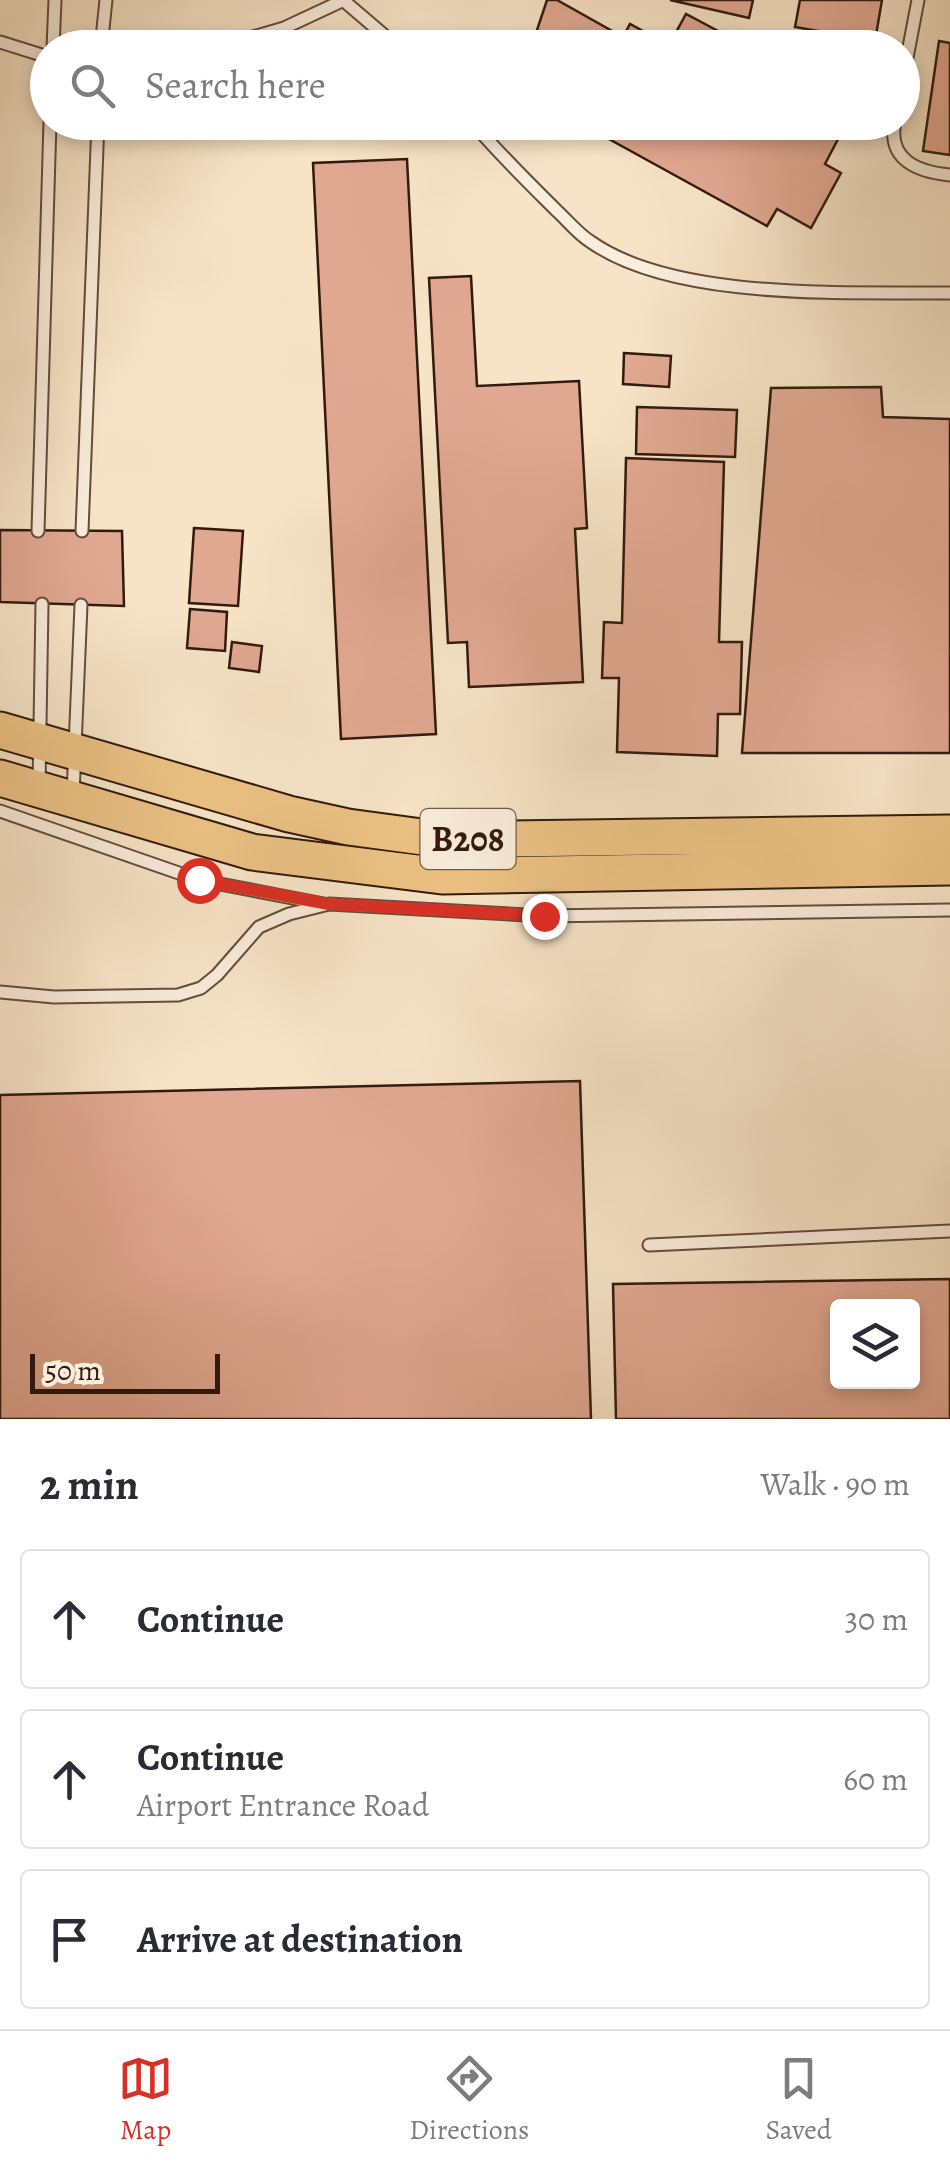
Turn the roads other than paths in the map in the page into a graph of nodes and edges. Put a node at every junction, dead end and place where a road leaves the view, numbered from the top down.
1 (55, 0) edge
2 (106, 0) edge
3 (343, 0) edge
4 (918, 0) edge
5 (54, 30) edge
6 (103, 30) edge
7 (277, 30) edge
8 (378, 30) edge
9 (912, 30) edge
10 (0, 42) edge
11 (30, 51) edge
12 (49, 140) edge
13 (97, 140) edge
14 (488, 140) edge
15 (894, 140) edge
16 (950, 175) edge
17 (950, 294) edge
18 (38, 530) dead end
19 (82, 531) dead end
20 (42, 604) dead end
21 (81, 605) dead end
22 (0, 730) edge
23 (40, 742) junction
24 (75, 751) junction
25 (0, 778) edge
26 (39, 790) junction
27 (73, 802) junction
28 (0, 811) edge
29 (950, 832) edge
30 (950, 867) edge
31 (329, 904) junction
32 (950, 910) edge
33 (0, 992) edge
34 (950, 1231) edge
35 (648, 1245) dead end

1 - 5 lane
2 - 6 lane
3 - 7 lane
3 - 8 lane
4 - 9 lane
10 - 11 lane
12 - 18 lane
13 - 19 lane
14 - 17 lane
15 - 16 lane
20 - 23 lane
21 - 24 lane
22 - 23 main road, B208
23 - 24 main road, B208
23 - 26 lane
24 - 27 lane
24 - 29 main road, B208
25 - 26 main road, B208
26 - 27 main road, B208
27 - 30 main road, B208
28 - 31 lane
31 - 32 lane
31 - 33 lane
34 - 35 lane

